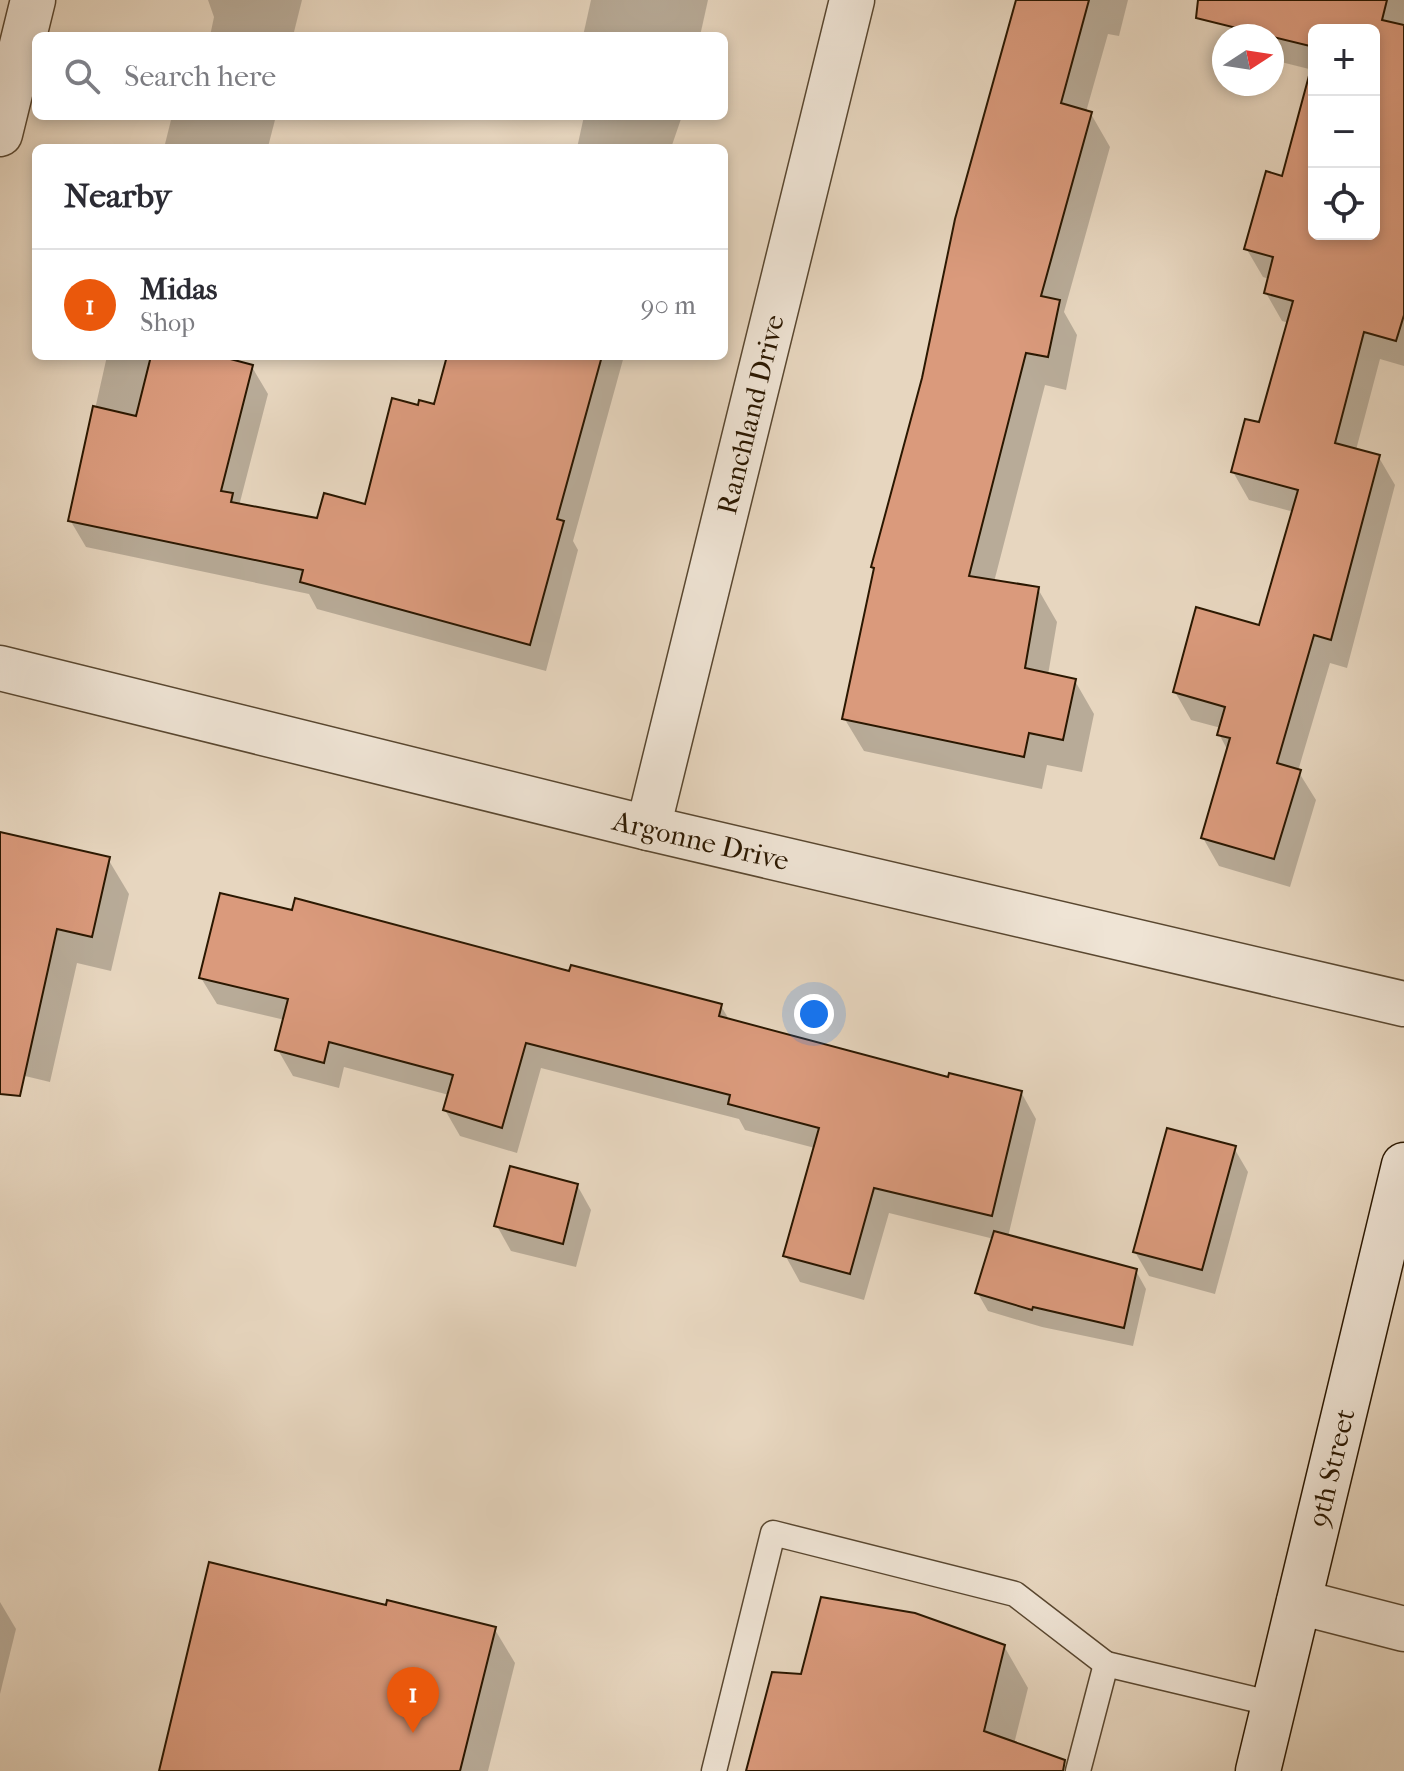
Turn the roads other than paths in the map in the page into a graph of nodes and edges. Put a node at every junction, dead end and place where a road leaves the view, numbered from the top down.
1 (33, 0) edge
2 (852, 0) edge
3 (0, 134) edge
4 (0, 668) edge
5 (648, 828) junction
6 (1404, 1004) edge
7 (1404, 1165) edge
8 (1299, 1602) junction
9 (1404, 1629) edge
10 (1106, 1664) junction
11 (1274, 1704) junction
12 (714, 1771) edge
13 (1078, 1771) edge
14 (1258, 1771) edge

1 - 3 street
2 - 5 street, Ranchland Drive
4 - 5 street, Argonne Drive
5 - 6 street, Argonne Drive
7 - 8 street, 9th Street
8 - 9 street
8 - 11 street, 9th Street
10 - 11 lane
10 - 12 lane
10 - 13 lane
11 - 14 street, 9th Street

